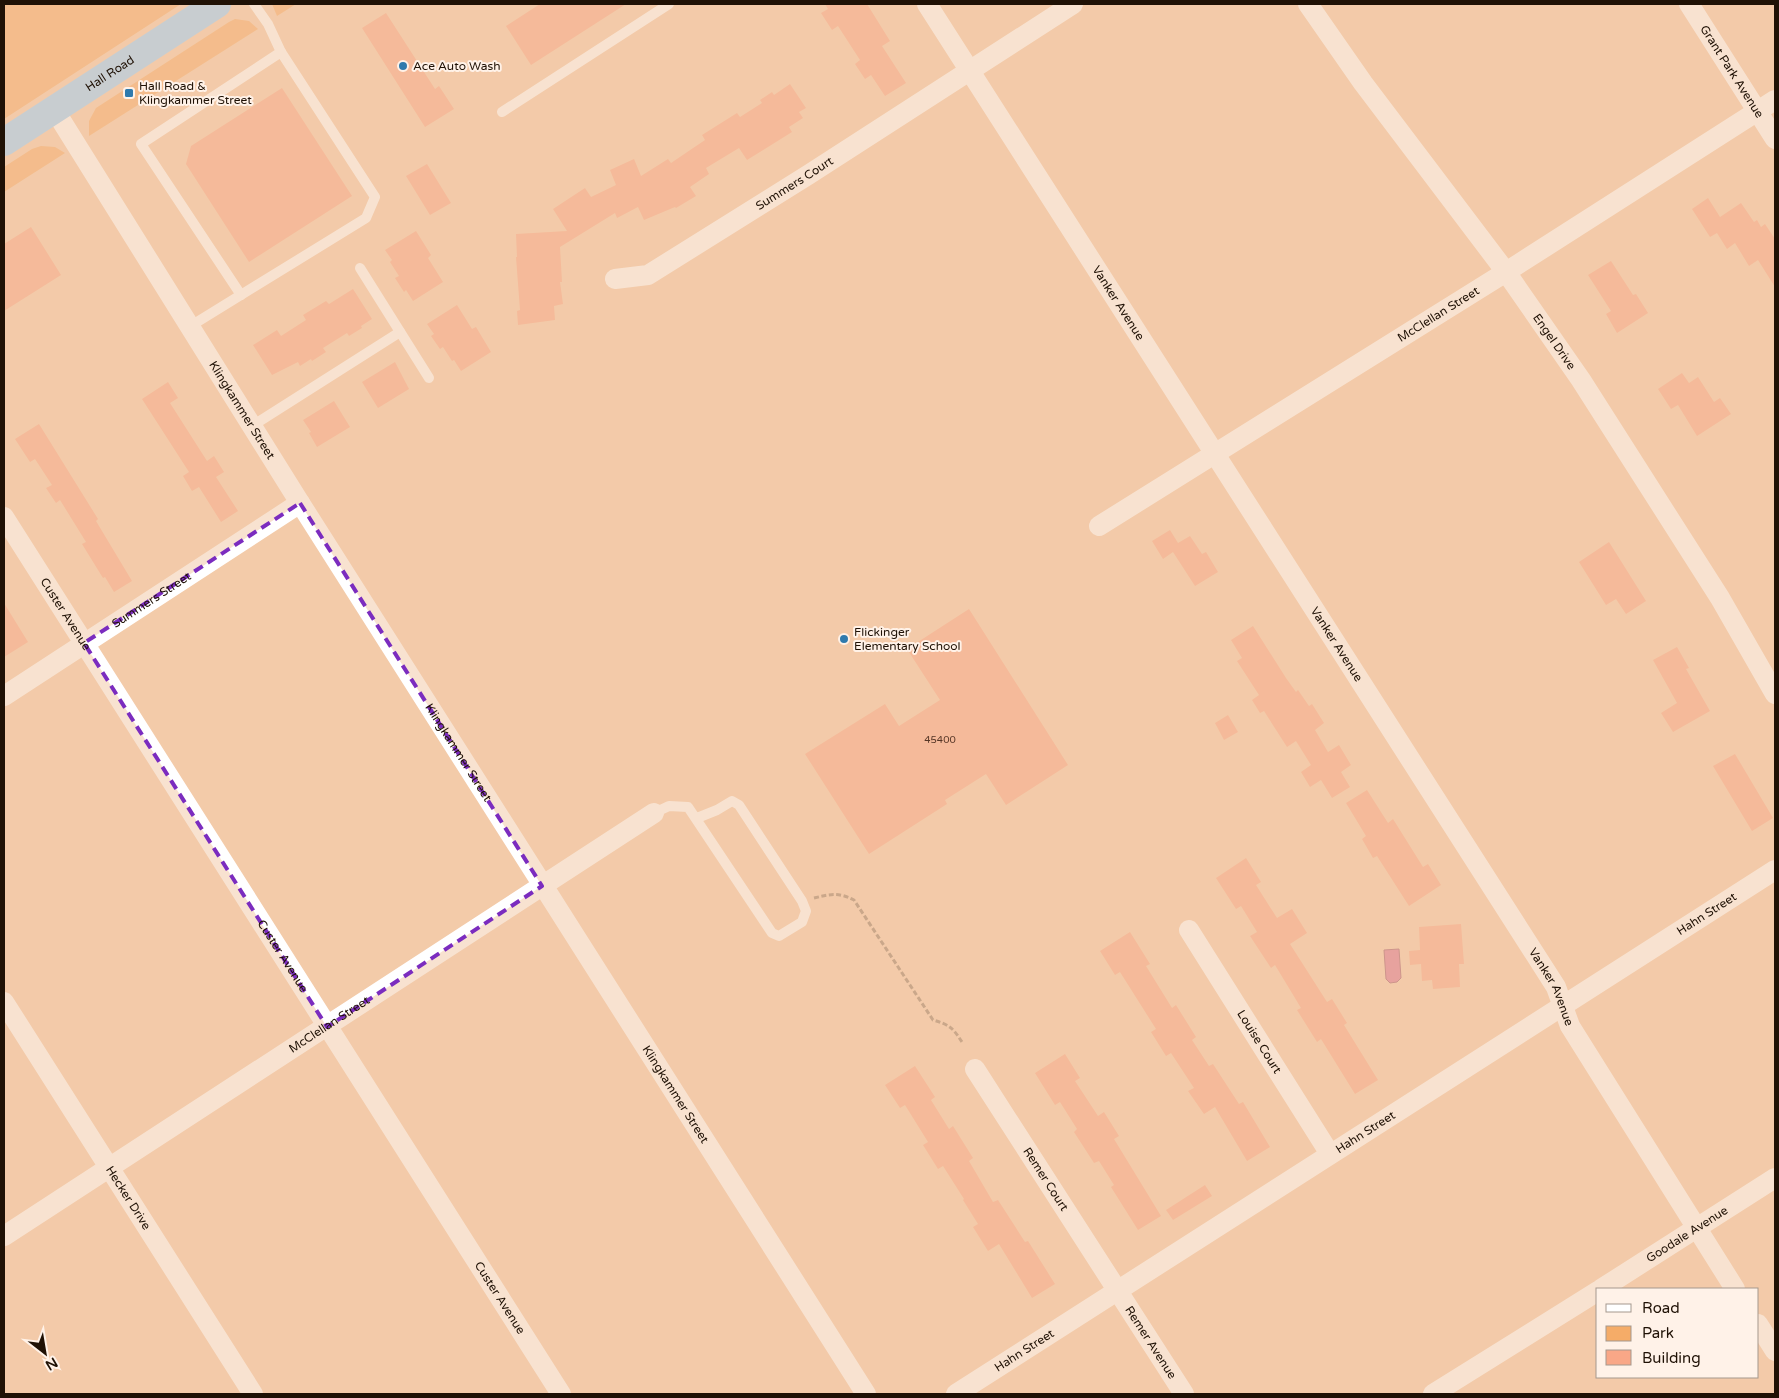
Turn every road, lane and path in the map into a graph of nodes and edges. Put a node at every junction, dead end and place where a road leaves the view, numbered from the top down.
1 (217, 4) edge
2 (254, 4) edge
3 (669, 4) edge
4 (927, 4) edge
5 (1074, 4) edge
6 (1308, 4) edge
7 (1689, 4) edge
8 (281, 52) junction
9 (969, 71) junction
10 (1775, 100) edge
11 (54, 109) junction
12 (502, 112) dead end
13 (1758, 112) junction
14 (1775, 139) edge
15 (4, 142) edge
16 (360, 268) dead end
17 (1506, 272) junction
18 (615, 279) dead end
19 (241, 295) junction
20 (189, 327) junction
21 (400, 332) junction
22 (429, 378) dead end
23 (252, 426) junction
24 (1216, 453) junction
25 (300, 503) junction
26 (4, 517) edge
27 (1098, 526) dead end
28 (84, 643) junction
29 (1775, 694) edge
30 (4, 696) edge
31 (654, 813) joint
32 (697, 818) junction
33 (1775, 870) edge
34 (542, 886) junction
35 (802, 901) junction
36 (1189, 930) dead end
37 (4, 1002) edge
38 (1563, 1006) junction
39 (326, 1027) junction
40 (962, 1042) dead end
41 (975, 1068) dead end
42 (1330, 1154) junction
43 (109, 1168) junction
44 (1775, 1178) edge
45 (1696, 1229) junction
46 (4, 1236) edge
47 (1602, 1288) edge
48 (1734, 1288) edge
49 (1117, 1291) junction
50 (1596, 1292) edge
51 (1759, 1326) edge
52 (1775, 1351) edge
53 (253, 1394) edge
54 (561, 1394) edge
55 (866, 1394) edge
56 (956, 1394) edge
57 (1184, 1394) edge
58 (1433, 1394) edge

1 - 11 highway, Hall Road
2 - 8 lane
3 - 12 lane
4 - 9 street, Vanker Avenue
5 - 9 street
6 - 17 street, Engel Drive
7 - 13 street, Grant Park Avenue
8 - 19 lane
8 - 19 lane
9 - 18 street, Summers Court
9 - 24 street, Vanker Avenue
10 - 13 street, McClellan Street
11 - 15 highway, Hall Road
11 - 20 street, Klingkammer Street
13 - 14 street, Grant Park Avenue
13 - 17 street, McClellan Street
16 - 21 lane
17 - 24 street, McClellan Street
17 - 29 street, Engel Drive
19 - 20 lane
20 - 23 street, Klingkammer Street
21 - 22 lane
21 - 23 lane
23 - 25 street, Klingkammer Street
24 - 27 street, McClellan Street
24 - 38 street, Vanker Avenue
25 - 28 street, Summers Street
25 - 34 street, Klingkammer Street
26 - 28 street, Custer Avenue
28 - 30 street, Summers Street
28 - 39 street, Custer Avenue
31 - 32 lane
31 - 34 street, McClellan Street
32 - 35 lane
32 - 35 lane
33 - 38 street, Hahn Street
34 - 39 street, McClellan Street
34 - 55 street, Klingkammer Street
35 - 40 path
36 - 42 street, Louise Court
37 - 43 street, Hecker Drive
38 - 42 street, Hahn Street
38 - 45 street, Vanker Avenue
39 - 43 street, McClellan Street
39 - 54 street, Custer Avenue
41 - 49 street, Remer Court
42 - 49 street, Hahn Street
43 - 46 street, McClellan Street
43 - 53 street, Hecker Drive
44 - 45 street, Goodale Avenue
45 - 47 street, Goodale Avenue
45 - 48 street, Vanker Avenue
49 - 56 street, Hahn Street
49 - 57 street, Remer Avenue
50 - 58 street, Goodale Avenue
51 - 52 street

